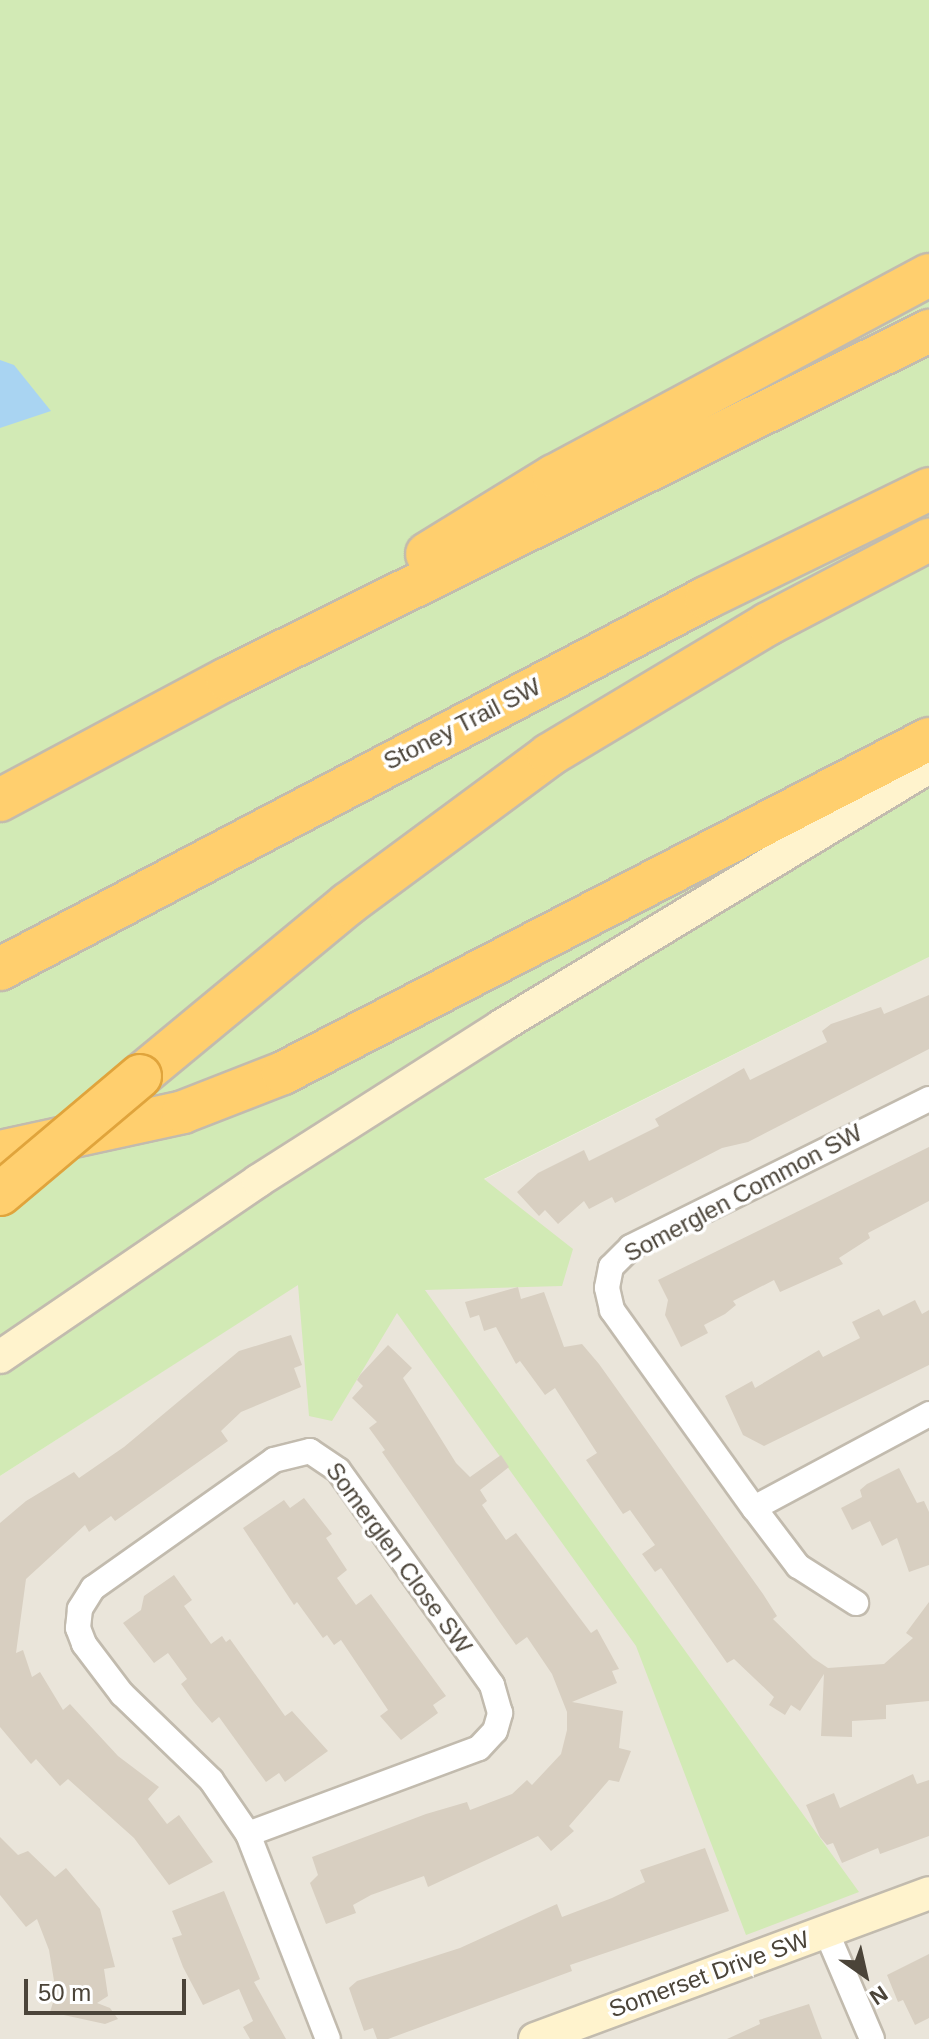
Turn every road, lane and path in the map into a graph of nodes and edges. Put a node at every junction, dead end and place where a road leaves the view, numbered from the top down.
1 (929, 275) edge
2 (929, 331) edge
3 (929, 489) edge
4 (929, 540) edge
5 (227, 679) junction
6 (929, 739) edge
7 (929, 767) edge
8 (0, 800) edge
9 (0, 969) edge
10 (929, 1099) edge
11 (0, 1152) edge
12 (0, 1194) edge
13 (0, 1357) edge
14 (929, 1414) edge
15 (754, 1508) junction
16 (856, 1603) dead end
17 (248, 1834) junction
18 (929, 1893) edge
19 (826, 1931) junction
20 (328, 2039) edge
21 (535, 2039) edge
22 (872, 2039) edge

1 - 5 highway
2 - 5 highway
3 - 9 highway, Stoney Trail SW
4 - 12 highway, bridge
5 - 8 highway
6 - 11 highway
7 - 13 main road
10 - 15 street, Somerglen Common SW
14 - 15 street
15 - 16 street, Somerglen Common SW
17 - 17 street, Somerglen Close SW
17 - 20 street, Somerglen Close SW
18 - 19 main road, Somerset Drive SW
19 - 21 main road, Somerset Drive SW
19 - 22 street

